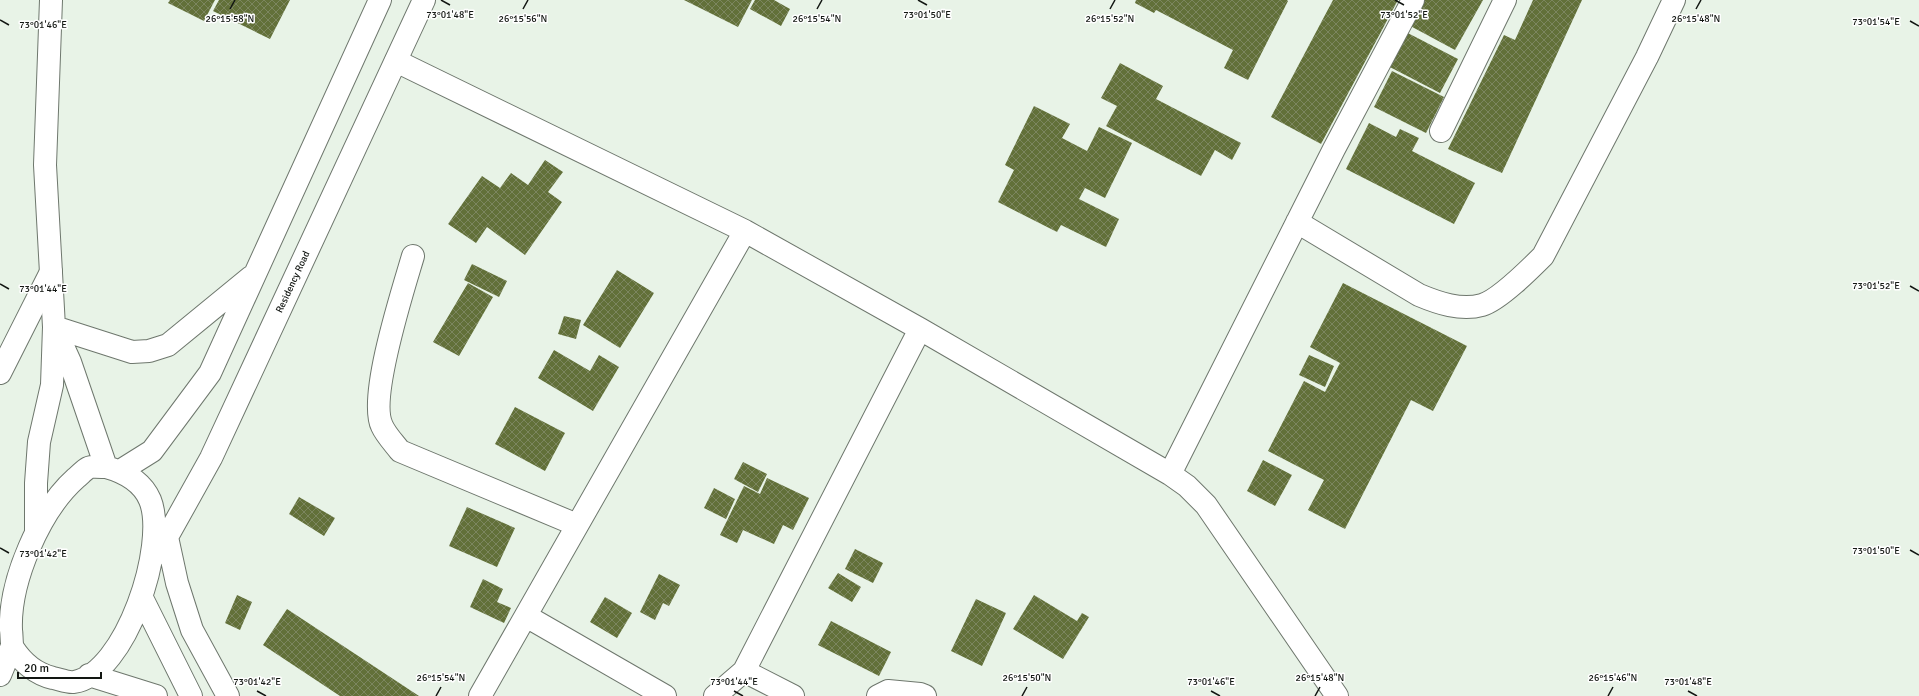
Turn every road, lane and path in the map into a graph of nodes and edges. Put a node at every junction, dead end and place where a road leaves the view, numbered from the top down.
1 (51, 0) edge
2 (380, 0) edge
3 (424, 0) edge
4 (1413, 0) edge
5 (1506, 0) edge
6 (1674, 0) edge
7 (396, 61) junction
8 (1441, 131) dead end
9 (1297, 222) junction
10 (745, 231) junction
11 (413, 256) dead end
12 (51, 272) junction
13 (255, 274) junction
14 (54, 327) junction
15 (920, 329) junction
16 (0, 373) edge
17 (113, 469) junction
18 (1170, 474) junction
19 (577, 525) junction
20 (36, 535) junction
21 (168, 537) junction
22 (152, 558) junction
23 (142, 598) junction
24 (5, 616) edge
25 (526, 616) junction
26 (12, 646) junction
27 (744, 671) junction
28 (0, 675) edge
29 (76, 685) edge
30 (156, 696) edge
31 (191, 696) edge
32 (228, 696) edge
33 (480, 696) edge
34 (665, 696) edge
35 (715, 696) edge
36 (793, 696) edge
37 (878, 696) edge
38 (925, 696) edge
39 (1337, 696) edge

1 - 12 street
2 - 13 street
3 - 7 street, Residency Road
4 - 9 street
5 - 8 street
6 - 9 street
7 - 10 street
7 - 21 street, Residency Road
9 - 18 street
10 - 15 street
10 - 19 street
11 - 19 street
12 - 14 street
12 - 16 street
13 - 14 street
13 - 17 street
14 - 17 street
14 - 20 street
15 - 18 street
15 - 27 street
17 - 20 street
17 - 22 street, Residency Road
18 - 39 street
19 - 25 street
20 - 24 street
21 - 22 street, Residency Road
21 - 32 street
22 - 23 street, Residency Road
23 - 29 street, Residency Road
23 - 31 street
24 - 26 street
25 - 33 street
25 - 34 street
26 - 28 street
26 - 29 street
27 - 35 street
27 - 36 street
29 - 30 street
37 - 38 street

